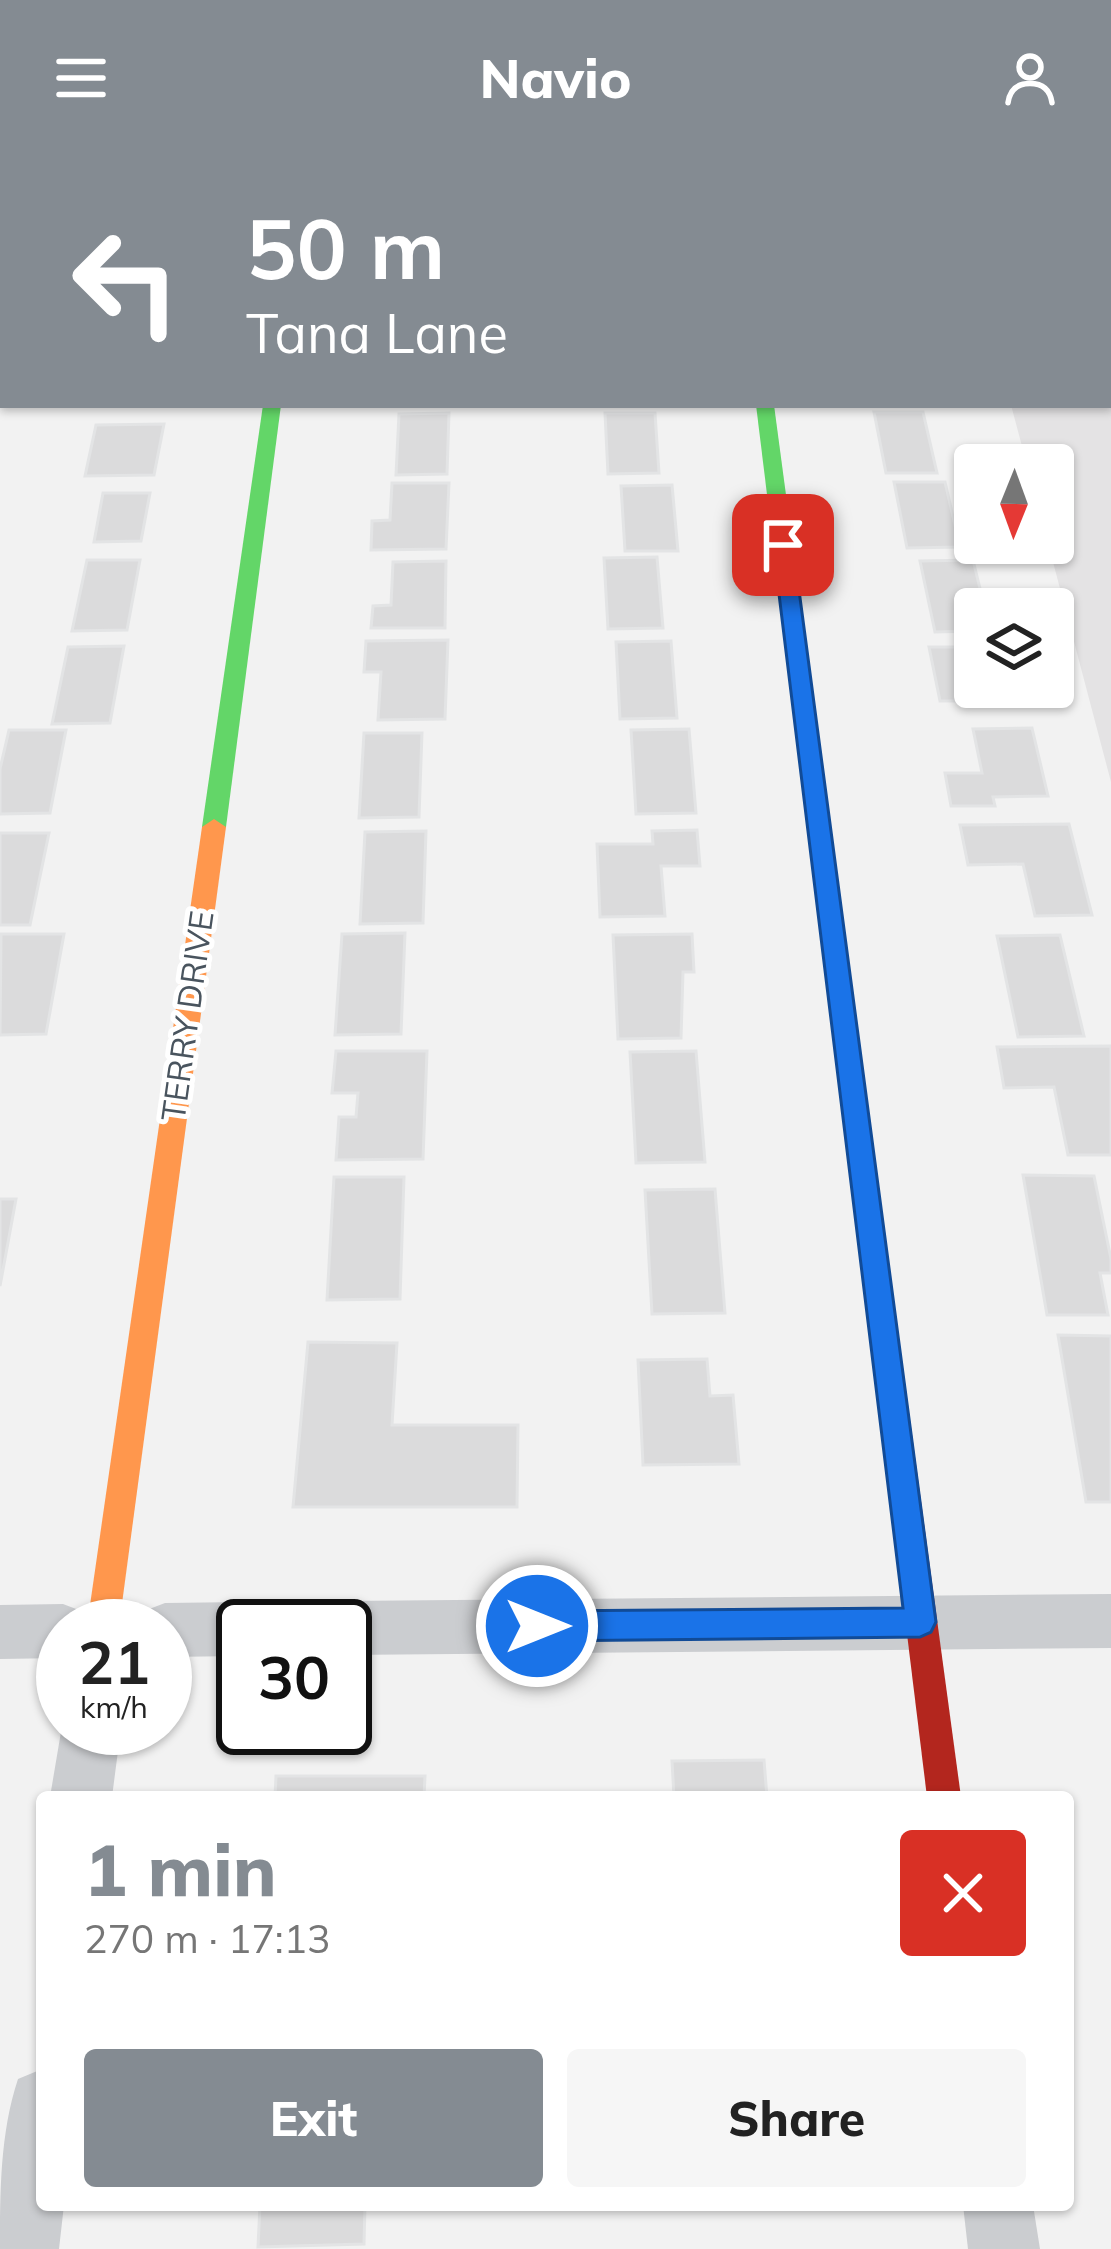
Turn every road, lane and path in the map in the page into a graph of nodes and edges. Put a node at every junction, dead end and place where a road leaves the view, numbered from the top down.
1 (272, 408) edge
2 (765, 408) edge
3 (107, 1599) edge
4 (1111, 1621) edge
5 (920, 1622) junction
6 (372, 1628) edge
7 (36, 1631) edge
8 (0, 1632) edge
9 (86, 1755) edge
10 (82, 1791) edge
11 (943, 1791) edge
12 (36, 2149) edge
13 (999, 2211) edge
14 (23, 2249) edge
15 (1004, 2249) edge

1 - 3 street, TERRY DRIVE
2 - 5 street
4 - 5 street
5 - 6 street
5 - 11 street
7 - 8 street
9 - 10 street
12 - 14 street
13 - 15 street

